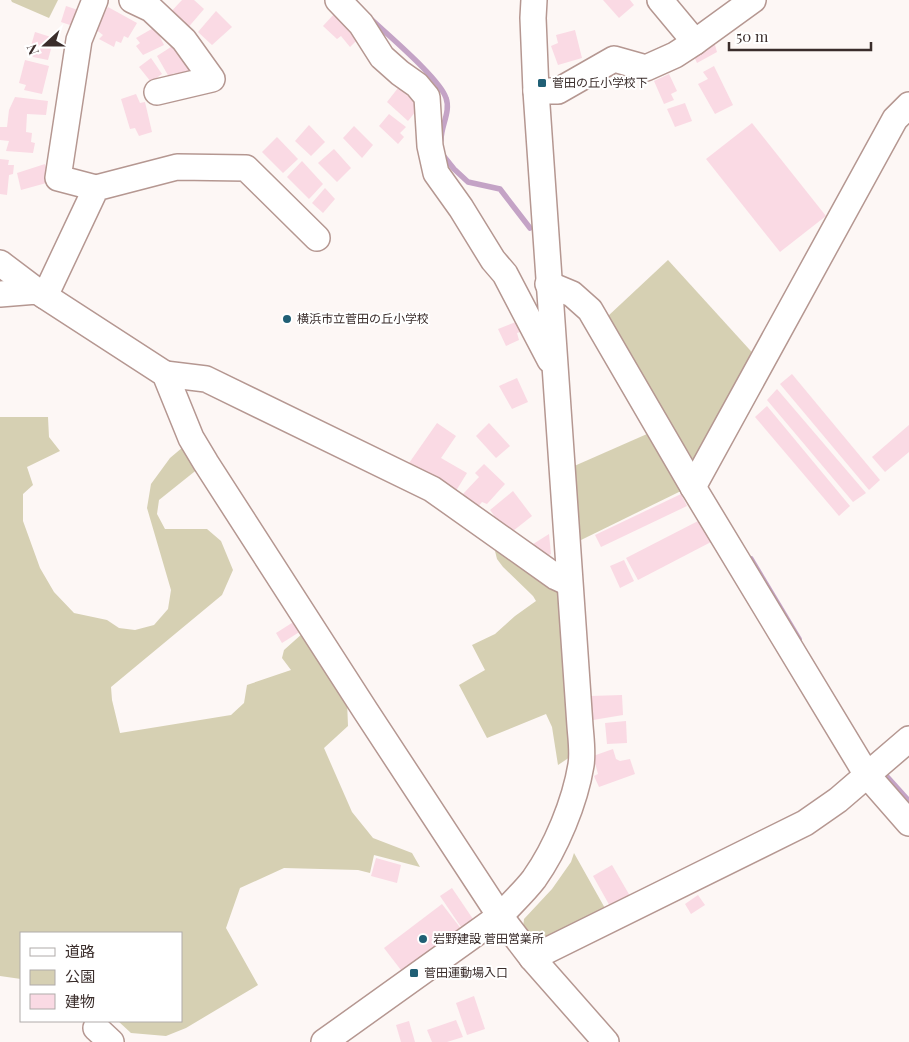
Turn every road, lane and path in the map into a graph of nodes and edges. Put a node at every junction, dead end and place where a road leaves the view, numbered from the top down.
1 (95, 0) edge
2 (132, 0) edge
3 (338, 0) edge
4 (660, 0) edge
5 (753, 0) edge
6 (532, 2) edge
7 (695, 42) junction
8 (536, 91) junction
9 (157, 92) dead end
10 (904, 120) edge
11 (96, 188) junction
12 (317, 238) dead end
13 (0, 263) edge
14 (548, 284) junction
15 (0, 294) edge
16 (41, 294) junction
17 (556, 370) junction
18 (164, 374) junction
19 (693, 487) junction
20 (570, 583) junction
21 (909, 739) edge
22 (867, 775) junction
23 (909, 823) edge
24 (500, 916) junction
25 (532, 958) junction
26 (324, 1042) edge
27 (606, 1042) edge

1 - 11 street
2 - 9 street
3 - 17 street
4 - 7 street
5 - 7 street
6 - 8 street
7 - 8 street
8 - 14 street
10 - 19 street
11 - 12 street
11 - 16 street
13 - 16 street
14 - 17 street
14 - 19 street
15 - 16 street
16 - 18 street
17 - 20 street
18 - 20 street
18 - 24 street
19 - 22 street
20 - 24 street
21 - 22 street
22 - 23 street
22 - 25 street
24 - 25 street
24 - 26 street
25 - 27 street

